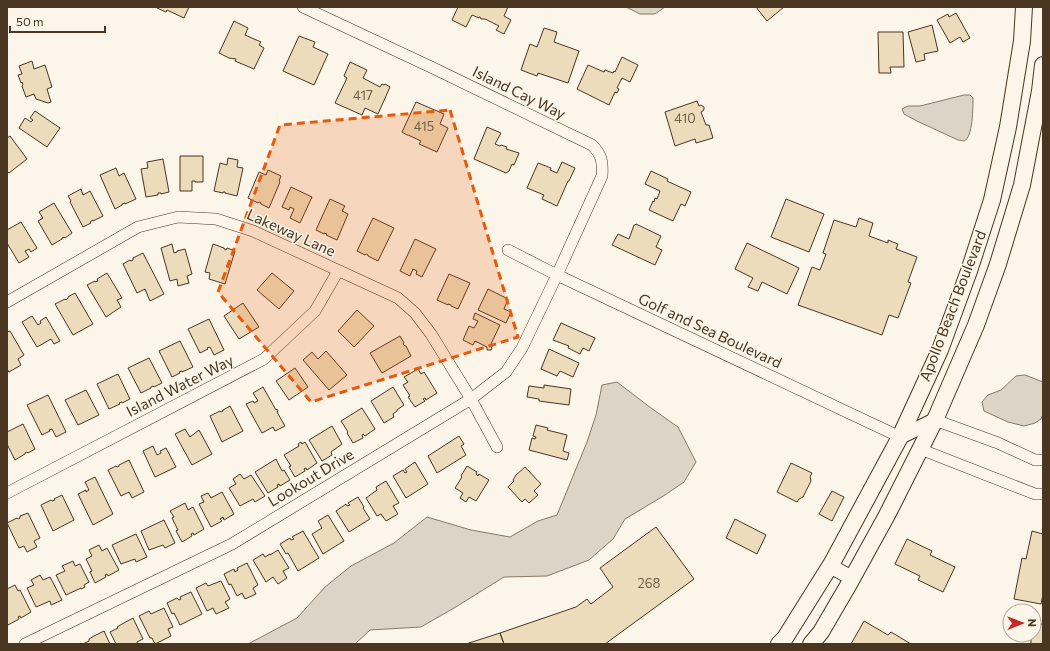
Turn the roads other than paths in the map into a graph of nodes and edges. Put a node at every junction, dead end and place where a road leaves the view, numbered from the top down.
1 (303, 7) edge
2 (1024, 7) edge
3 (1043, 65) edge
4 (508, 250) dead end
5 (338, 271) junction
6 (557, 275) junction
7 (7, 302) edge
8 (471, 399) junction
9 (934, 420) junction
10 (900, 437) junction
11 (497, 447) dead end
12 (920, 449) junction
13 (1043, 460) edge
14 (7, 493) edge
15 (1043, 494) edge
16 (830, 566) junction
17 (852, 578) junction
18 (25, 644) edge
19 (779, 644) edge
20 (810, 644) edge

1 - 6 street, Island Cay Way
2 - 10 main road, Apollo Beach Boulevard
3 - 9 main road, Apollo Beach Boulevard
4 - 6 street, Golf and Sea Boulevard
5 - 7 street, Lakeway Lane
5 - 8 street, Lakeway Lane
5 - 14 street, Island Water Way
6 - 8 street, Lookout Drive
6 - 10 street, Golf and Sea Boulevard
8 - 11 street, Lakeway Lane
8 - 18 street, Lookout Drive
9 - 10 street
9 - 12 main road, Apollo Beach Boulevard
9 - 13 street
10 - 16 main road, Apollo Beach Boulevard
12 - 15 street
12 - 17 main road, Apollo Beach Boulevard
16 - 17 street
16 - 19 main road, Apollo Beach Boulevard
17 - 20 main road, Apollo Beach Boulevard

